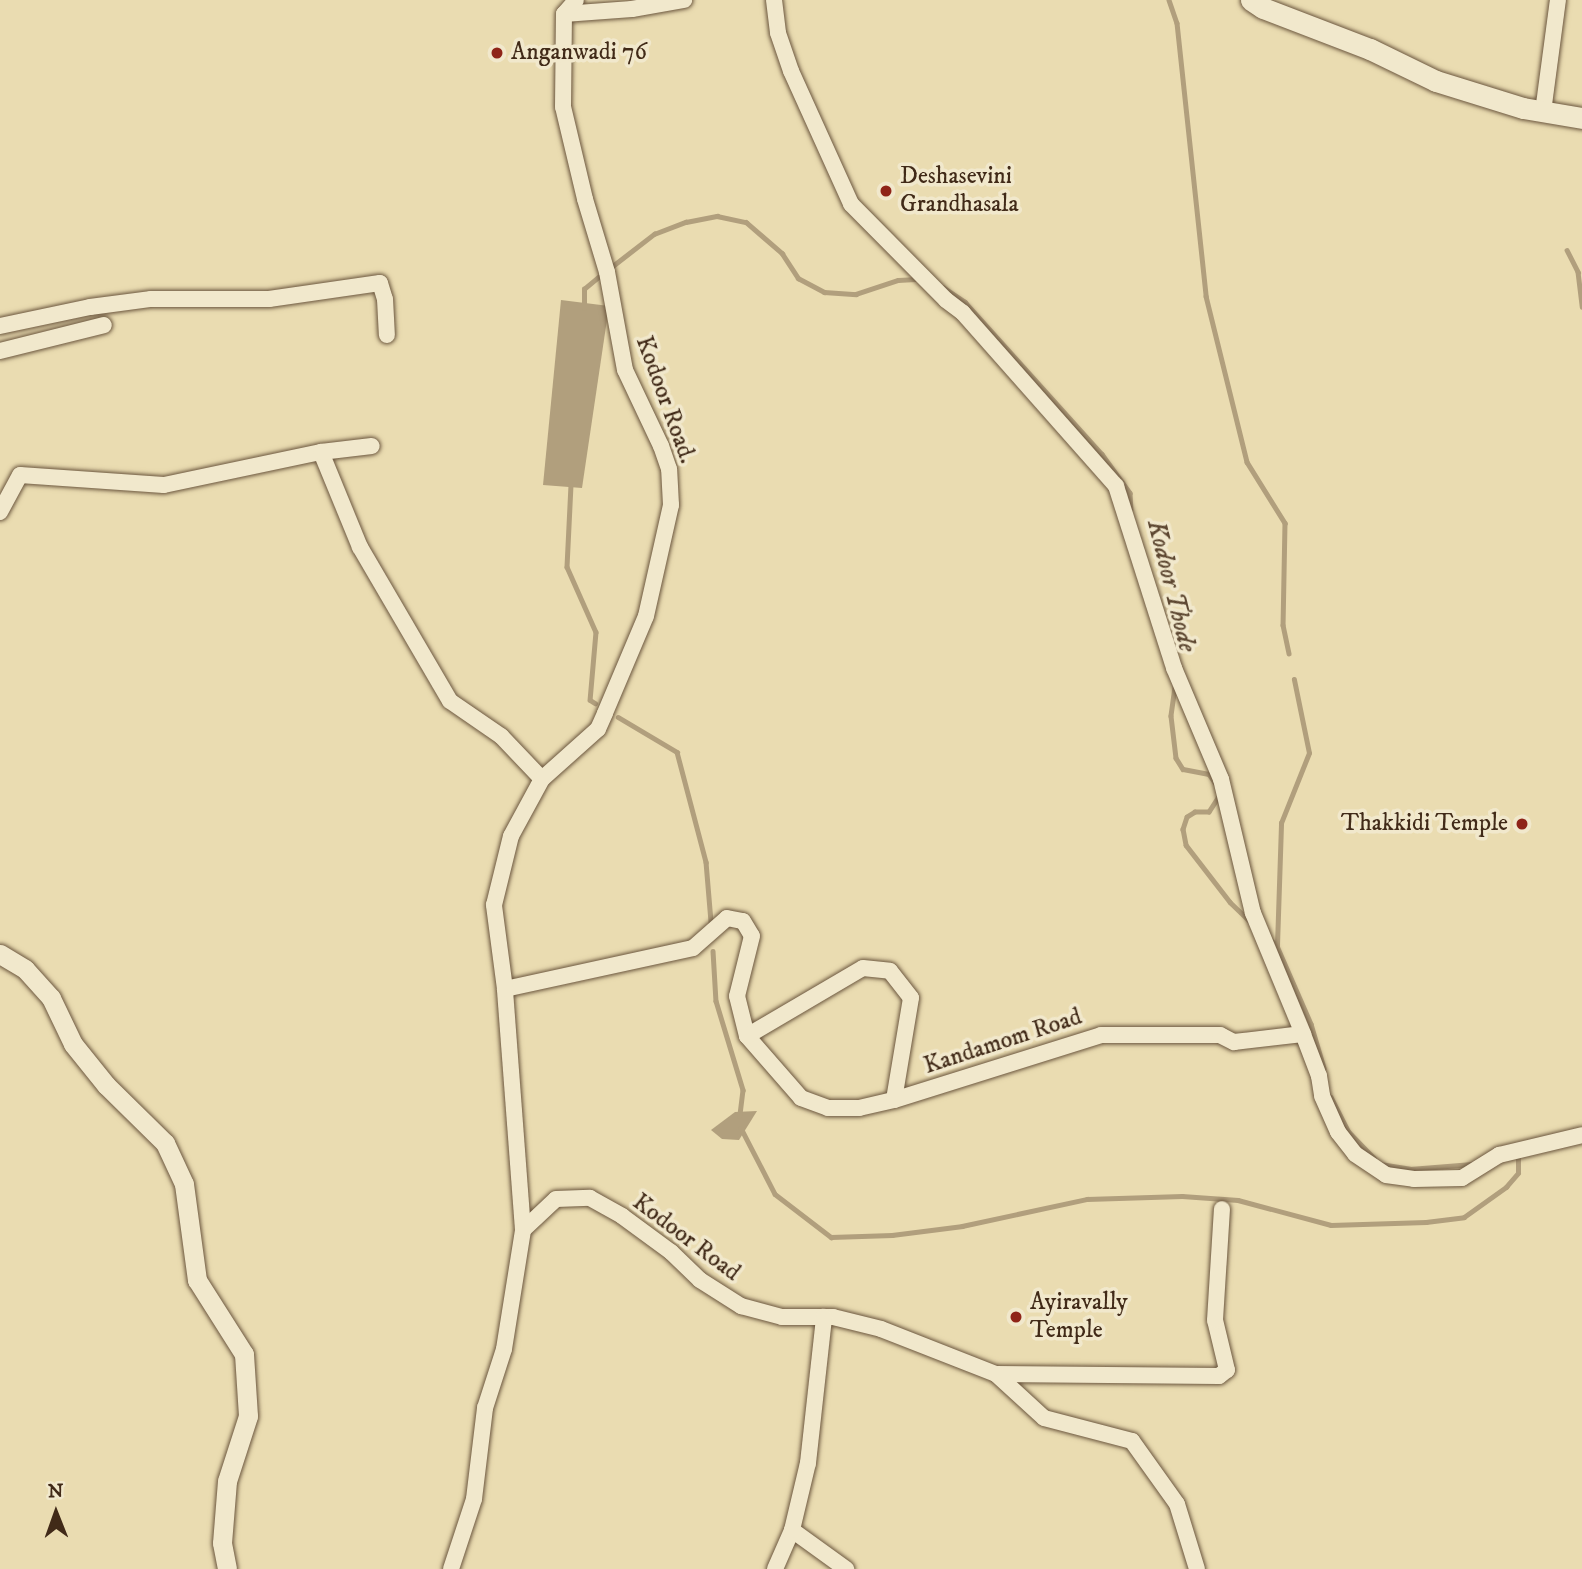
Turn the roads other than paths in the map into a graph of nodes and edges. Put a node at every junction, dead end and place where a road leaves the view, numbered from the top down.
1 (576, 0) edge
2 (684, 0) edge
3 (774, 0) edge
4 (1251, 0) edge
5 (1558, 0) edge
6 (564, 14) junction
7 (1543, 112) junction
8 (1582, 118) edge
9 (104, 325) dead end
10 (0, 326) edge
11 (387, 335) dead end
12 (0, 351) edge
13 (372, 446) dead end
14 (321, 452) junction
15 (0, 512) edge
16 (542, 779) junction
17 (0, 954) edge
18 (505, 989) junction
19 (1303, 1034) junction
20 (747, 1036) junction
21 (894, 1100) junction
22 (1582, 1135) edge
23 (1222, 1209) dead end
24 (523, 1230) junction
25 (824, 1317) junction
26 (996, 1374) junction
27 (792, 1530) junction
28 (227, 1569) edge
29 (452, 1569) edge
30 (775, 1569) edge
31 (846, 1569) edge
32 (1197, 1569) edge

1 - 6 street
2 - 6 street
3 - 19 street
4 - 7 main road
5 - 7 street
6 - 16 street, Kodoor Road.
7 - 8 main road
9 - 12 street
10 - 11 street
13 - 14 street
14 - 15 street
14 - 16 street
16 - 18 street, Kodoor Road.
17 - 28 street
18 - 20 street, Kandamom Road
18 - 24 street
19 - 21 street, Kandamom Road
19 - 22 street
20 - 21 street, Kandamom Road
20 - 21 street
23 - 26 street
24 - 25 street, Kodoor Road
24 - 29 street
25 - 26 street, Kodoor Road
25 - 27 street
26 - 32 street, Kodoor Road
27 - 30 street
27 - 31 street

